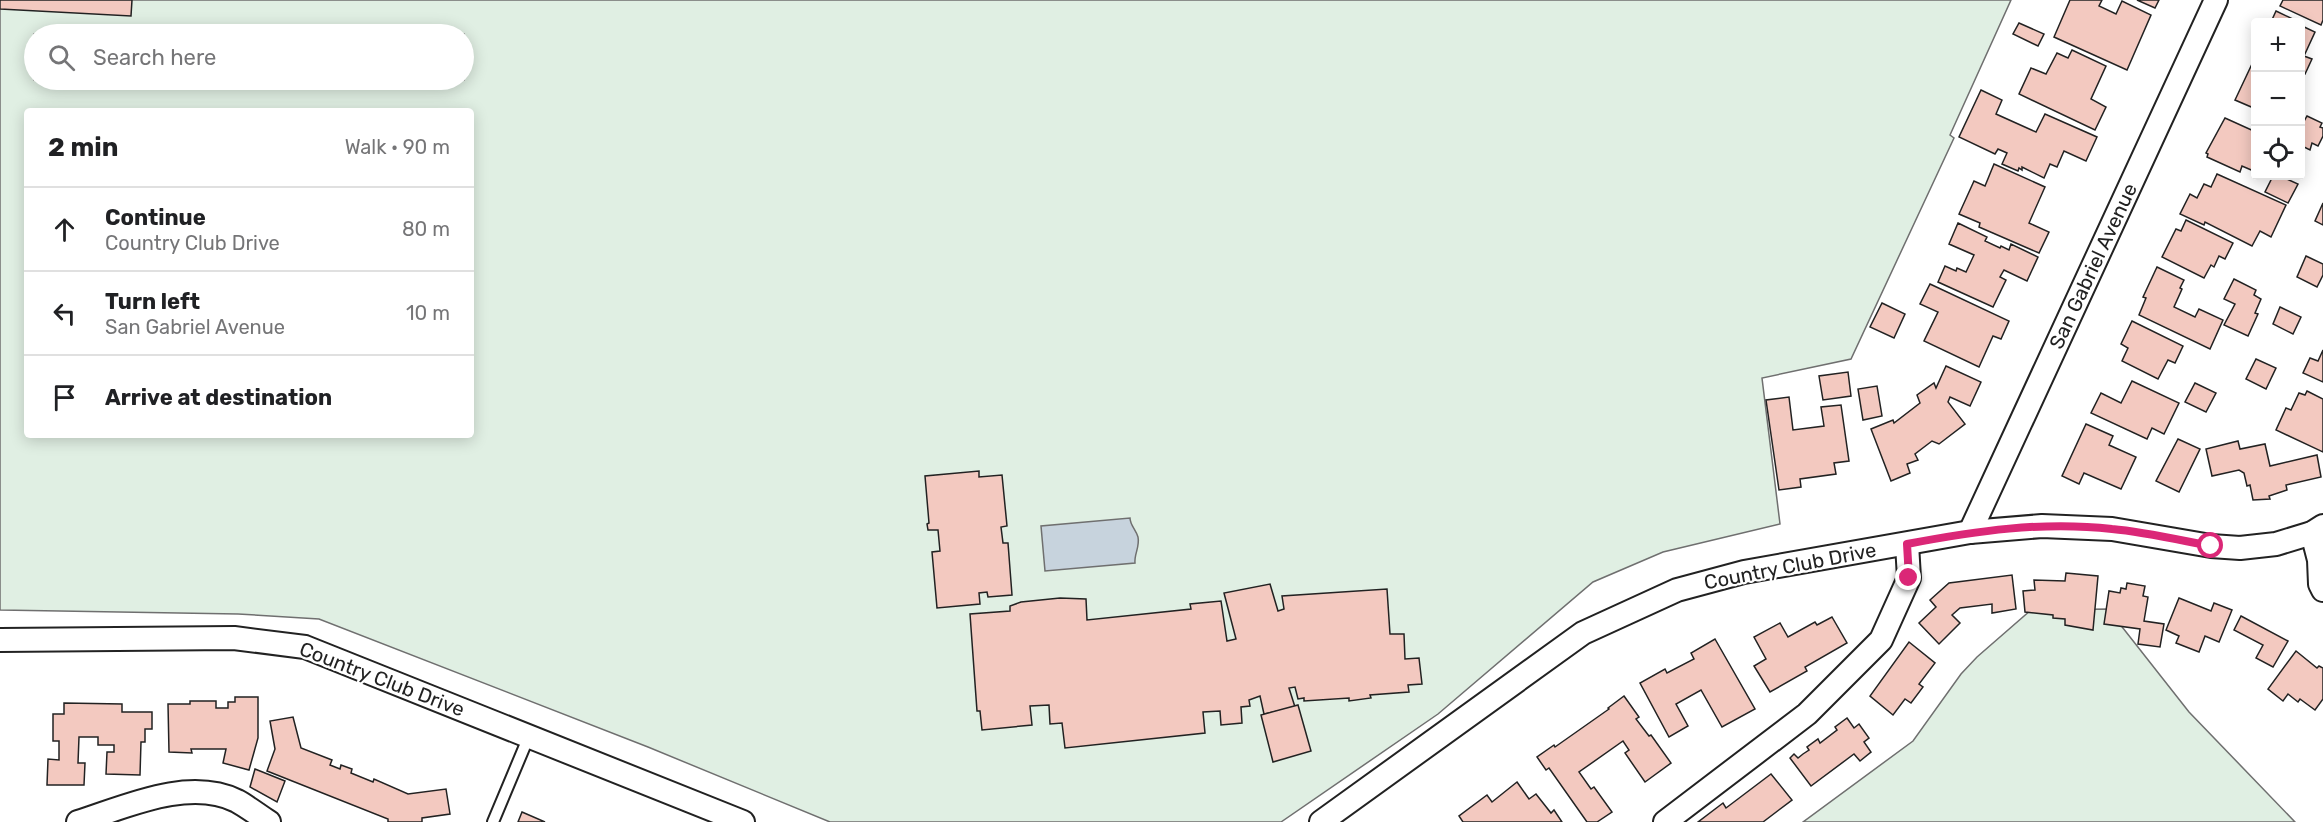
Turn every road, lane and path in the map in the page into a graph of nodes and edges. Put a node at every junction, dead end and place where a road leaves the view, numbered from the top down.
1 (2216, 0) edge
2 (2317, 529) edge
3 (1970, 532) junction
4 (1907, 544) junction
5 (2323, 590) edge
6 (0, 640) edge
7 (0, 657) edge
8 (529, 736) junction
9 (78, 822) edge
10 (268, 822) edge
11 (493, 822) edge
12 (743, 822) edge
13 (1322, 822) edge
14 (1665, 822) edge

1 - 3 street, San Gabriel Avenue
2 - 3 street, Country Club Drive
2 - 5 street
3 - 4 street, Country Club Drive
4 - 13 street, Country Club Drive
4 - 14 street
6 - 7 street
6 - 8 street, Country Club Drive
8 - 11 lane
8 - 12 street, Country Club Drive
9 - 10 street

